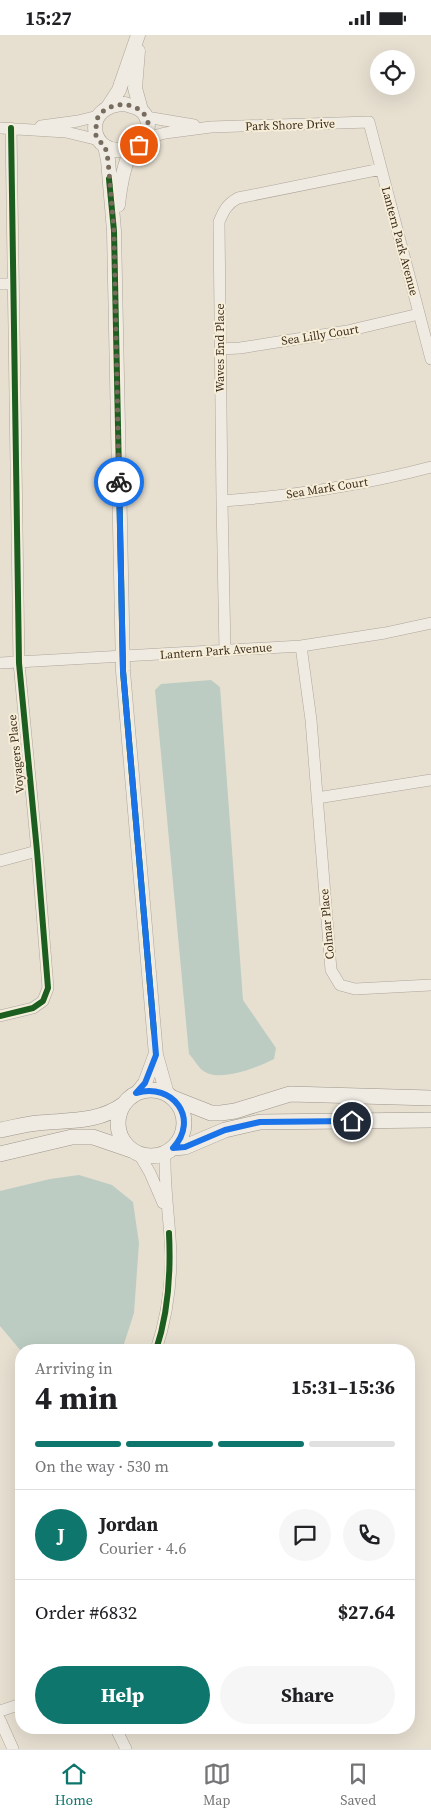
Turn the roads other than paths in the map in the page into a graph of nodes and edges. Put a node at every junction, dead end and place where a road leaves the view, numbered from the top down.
1 (139, 35) edge
2 (103, 111) junction
3 (144, 113) junction
4 (369, 122) joint
5 (211, 127) junction
6 (5, 128) edge
7 (24, 129) junction
8 (144, 139) junction
9 (102, 143) junction
10 (132, 148) junction
11 (381, 169) junction
12 (114, 231) junction
13 (0, 284) edge
14 (12, 284) junction
15 (419, 314) junction
16 (220, 349) junction
17 (431, 359) edge
18 (431, 467) edge
19 (222, 501) junction
20 (431, 623) edge
21 (301, 646) junction
22 (225, 651) junction
23 (123, 657) junction
24 (0, 663) edge
25 (19, 663) junction
26 (431, 780) edge
27 (317, 798) junction
28 (37, 851) junction
29 (0, 861) edge
30 (431, 985) edge
31 (0, 1016) edge
32 (156, 1055) junction
33 (136, 1093) junction
34 (170, 1096) junction
35 (431, 1098) edge
36 (124, 1104) junction
37 (431, 1121) edge
38 (0, 1130) edge
39 (169, 1151) junction
40 (135, 1152) junction
41 (0, 1154) edge
42 (167, 1211) junction
43 (158, 1344) edge
44 (15, 1707) edge
45 (0, 1711) edge
46 (0, 1720) edge
47 (118, 1734) edge
48 (13, 1749) edge
49 (126, 1749) edge

1 - 2 street
1 - 3 street
2 - 3 street
2 - 7 street
2 - 9 street
3 - 5 street, Park Shore Drive
3 - 8 street
4 - 5 street, Park Shore Drive
4 - 11 street, Lantern Park Avenue
5 - 8 street, Park Shore Drive
6 - 7 street
6 - 14 street, Voyagers Place
7 - 9 street
8 - 10 street
9 - 10 street
9 - 12 street
10 - 12 street
11 - 15 street, Lantern Park Avenue
11 - 16 street, Waves End Place
12 - 23 street
13 - 14 street
14 - 25 street, Voyagers Place
15 - 16 street, Sea Lilly Court
15 - 17 street, Lantern Park Avenue
16 - 19 street, Waves End Place
18 - 19 street, Sea Mark Court
19 - 22 street, Waves End Place
20 - 21 street, Lantern Park Avenue
21 - 22 street, Lantern Park Avenue
21 - 27 street, Colmar Place
22 - 23 street, Lantern Park Avenue
23 - 25 street, Lantern Park Avenue
23 - 32 street
24 - 25 street, Lantern Park Avenue
25 - 28 street, Voyagers Place
26 - 27 street
27 - 30 street, Colmar Place
28 - 29 street
28 - 31 street, Voyagers Place
32 - 33 street
32 - 34 street
33 - 34 main road
33 - 36 main road
34 - 35 main road
34 - 39 main road
36 - 38 main road
36 - 40 main road
37 - 39 main road
39 - 40 main road
39 - 42 street
40 - 41 main road
40 - 42 street
42 - 43 street
44 - 45 street
46 - 48 street
47 - 49 street

